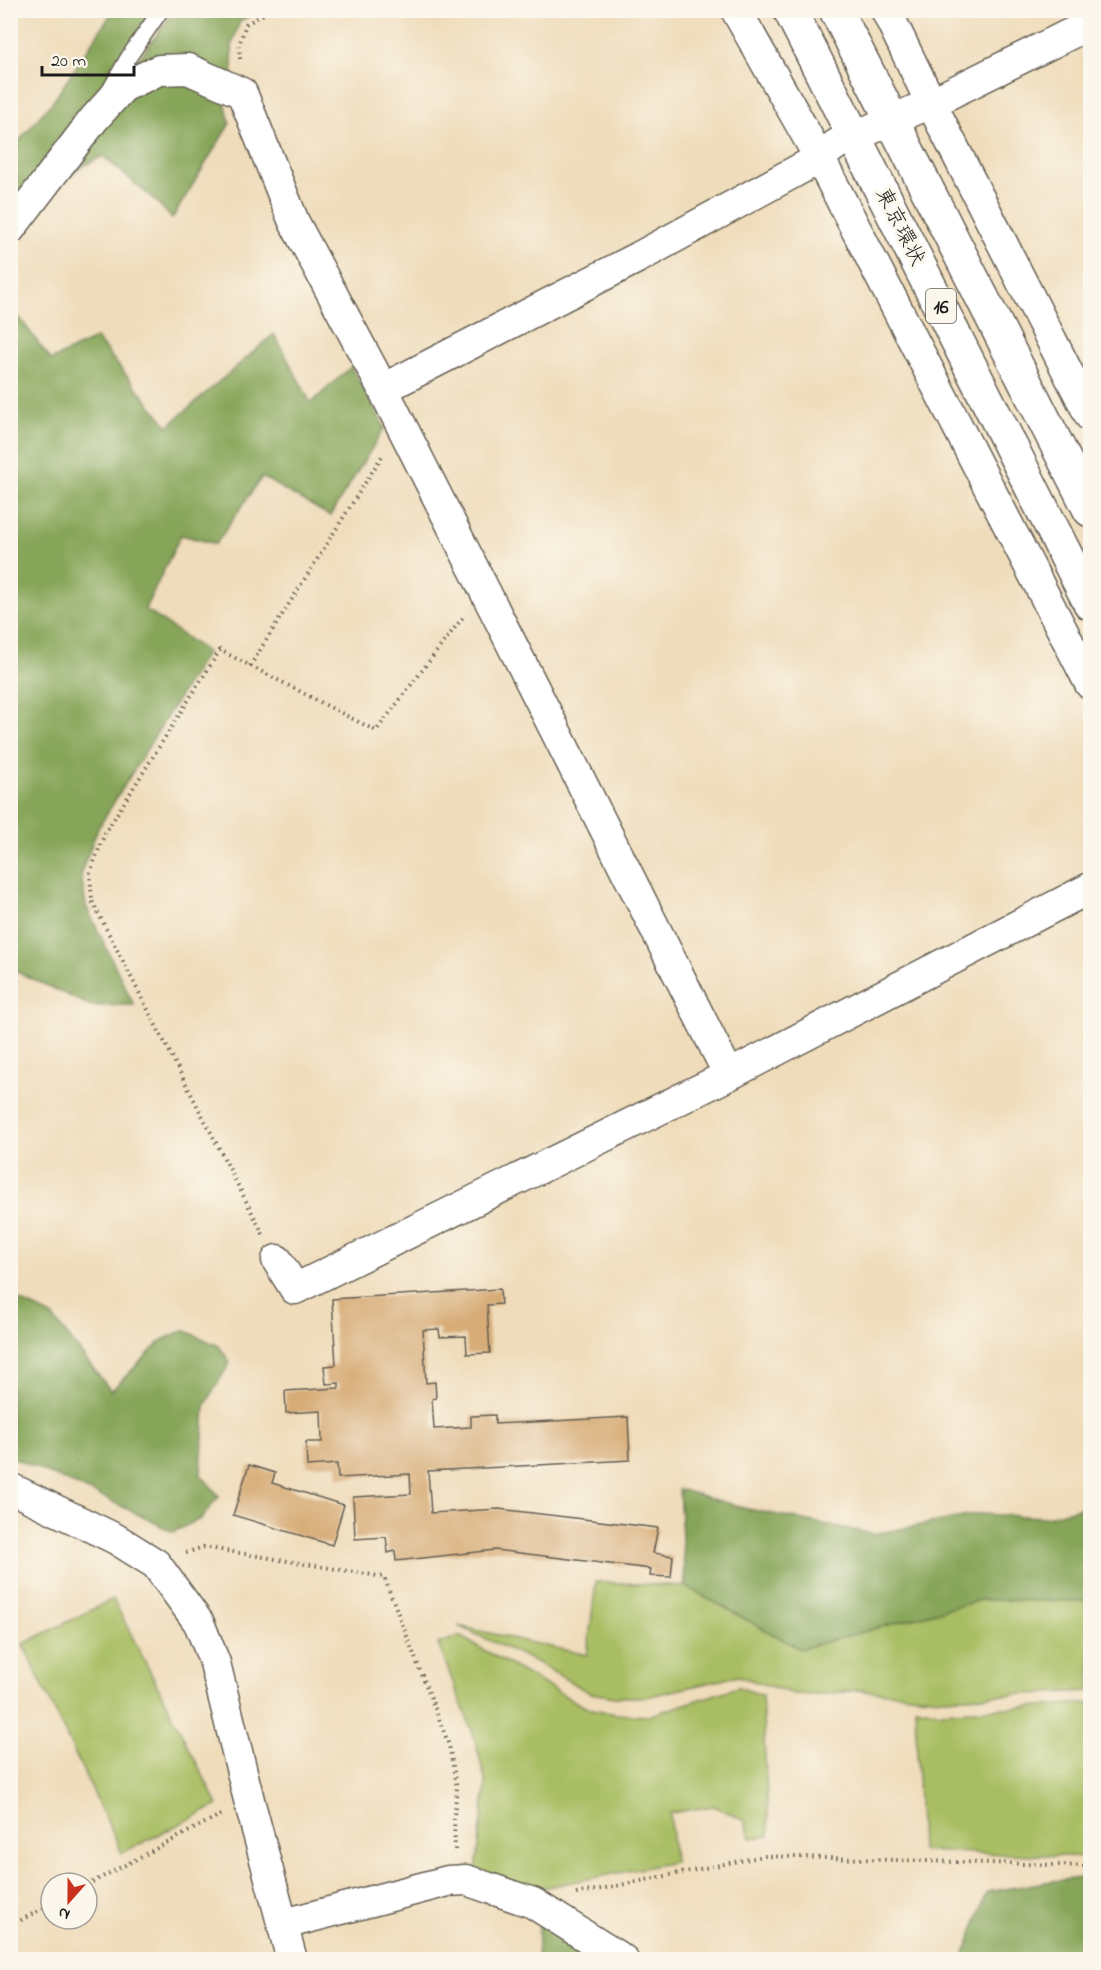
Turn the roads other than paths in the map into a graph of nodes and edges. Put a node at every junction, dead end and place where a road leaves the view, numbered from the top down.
1 (161, 10) edge
2 (736, 10) edge
3 (790, 10) edge
4 (836, 10) edge
5 (886, 10) edge
6 (1090, 24) edge
7 (930, 103) junction
8 (94, 119) junction
9 (891, 120) junction
10 (854, 136) junction
11 (819, 157) junction
12 (10, 229) edge
13 (383, 389) junction
14 (1090, 416) edge
15 (1090, 510) edge
16 (1090, 603) edge
17 (1090, 684) edge
18 (1090, 888) edge
19 (729, 1076) junction
20 (277, 1260) road end
21 (10, 1488) edge
22 (284, 1924) junction
23 (292, 1959) edge
24 (623, 1959) edge

1 - 8 lane
2 - 11 street
3 - 10 highway, 東京環状 / 16
4 - 9 highway, 東京環状 / 16
5 - 7 street
6 - 7 street
7 - 9 street
7 - 14 street
8 - 12 street
8 - 13 street
9 - 10 street
9 - 15 highway, 東京環状 / 16
10 - 11 street
10 - 16 highway, 東京環状 / 16
11 - 13 street
11 - 17 street
13 - 19 street
18 - 19 street
19 - 20 street
21 - 22 street
22 - 23 street
22 - 24 street

